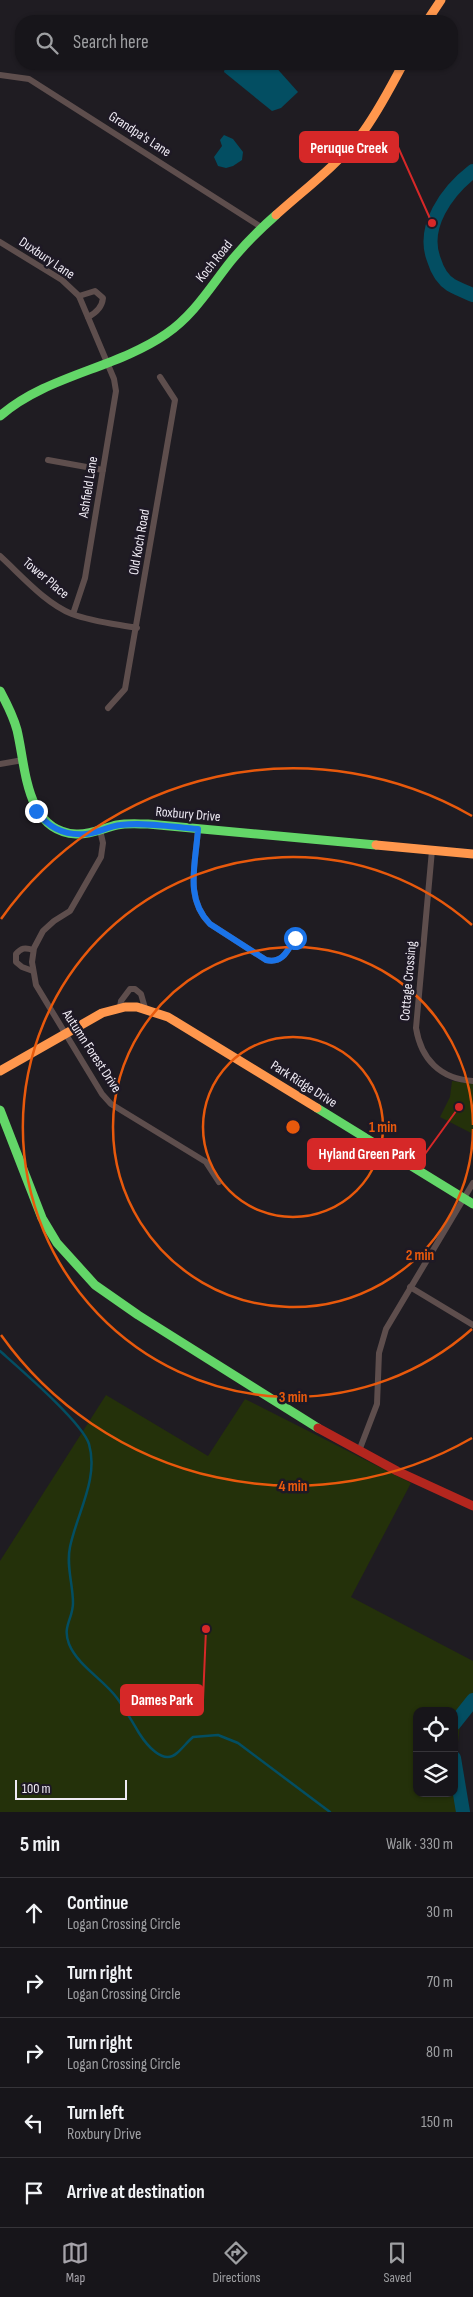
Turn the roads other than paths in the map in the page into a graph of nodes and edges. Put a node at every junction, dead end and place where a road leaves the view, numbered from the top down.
1 (441, 0) edge
2 (431, 15) edge
3 (400, 70) edge
4 (0, 75) edge
5 (261, 227) junction
6 (0, 242) edge
7 (79, 296) junction
8 (88, 317) junction
9 (108, 362) junction
10 (160, 377) dead end
11 (0, 416) edge
12 (48, 460) dead end
13 (103, 470) junction
14 (0, 556) edge
15 (72, 614) junction
16 (137, 628) junction
17 (0, 691) edge
18 (108, 708) dead end
19 (23, 760) junction
20 (0, 764) edge
21 (198, 829) junction
22 (100, 830) junction
23 (432, 850) junction
24 (473, 854) edge
25 (295, 938) dead end
26 (33, 950) junction
27 (33, 971) junction
28 (120, 1007) junction
29 (145, 1008) junction
30 (65, 1035) junction
31 (0, 1071) edge
32 (473, 1081) edge
33 (0, 1110) edge
34 (218, 1182) dead end
35 (473, 1183) edge
36 (464, 1198) junction
37 (473, 1204) edge
38 (410, 1287) junction
39 (473, 1325) edge
40 (359, 1451) junction
41 (473, 1506) edge

1 - 2 street
3 - 5 street, Koch Road
4 - 5 street, Grandpa's Lane
5 - 9 street, Koch Road
6 - 7 street, Duxbury Lane
7 - 8 street, Duxbury Lane
7 - 8 street, Duxbury Lane
8 - 9 street, Duxbury Lane
9 - 11 street, Koch Road
9 - 13 street, Ashfield Lane
10 - 16 street, Old Koch Road
12 - 13 street
13 - 15 street, Ashfield Lane
14 - 15 street, Tower Place
15 - 16 street, Tower Place
16 - 18 street, Old Koch Road
17 - 19 street, Roxbury Drive
19 - 20 street
19 - 22 street, Roxbury Drive
21 - 22 street, Roxbury Drive
21 - 23 street, Roxbury Drive
21 - 25 street
22 - 26 street, Autumn Forest Drive
23 - 24 street, Roxbury Drive
23 - 32 street, Cottage Crossing
26 - 27 street, Autumn Forest Drive
26 - 27 street, Autumn Forest Drive
27 - 30 street, Autumn Forest Drive
28 - 29 street, Park Ridge Drive
28 - 29 street
28 - 30 street, Park Ridge Drive
29 - 36 street, Park Ridge Drive
30 - 31 street, Park Ridge Drive
30 - 34 street, Autumn Forest Drive
33 - 40 street
35 - 36 street
36 - 37 street, Park Ridge Drive
36 - 38 street
38 - 39 street
38 - 40 street
40 - 41 street

